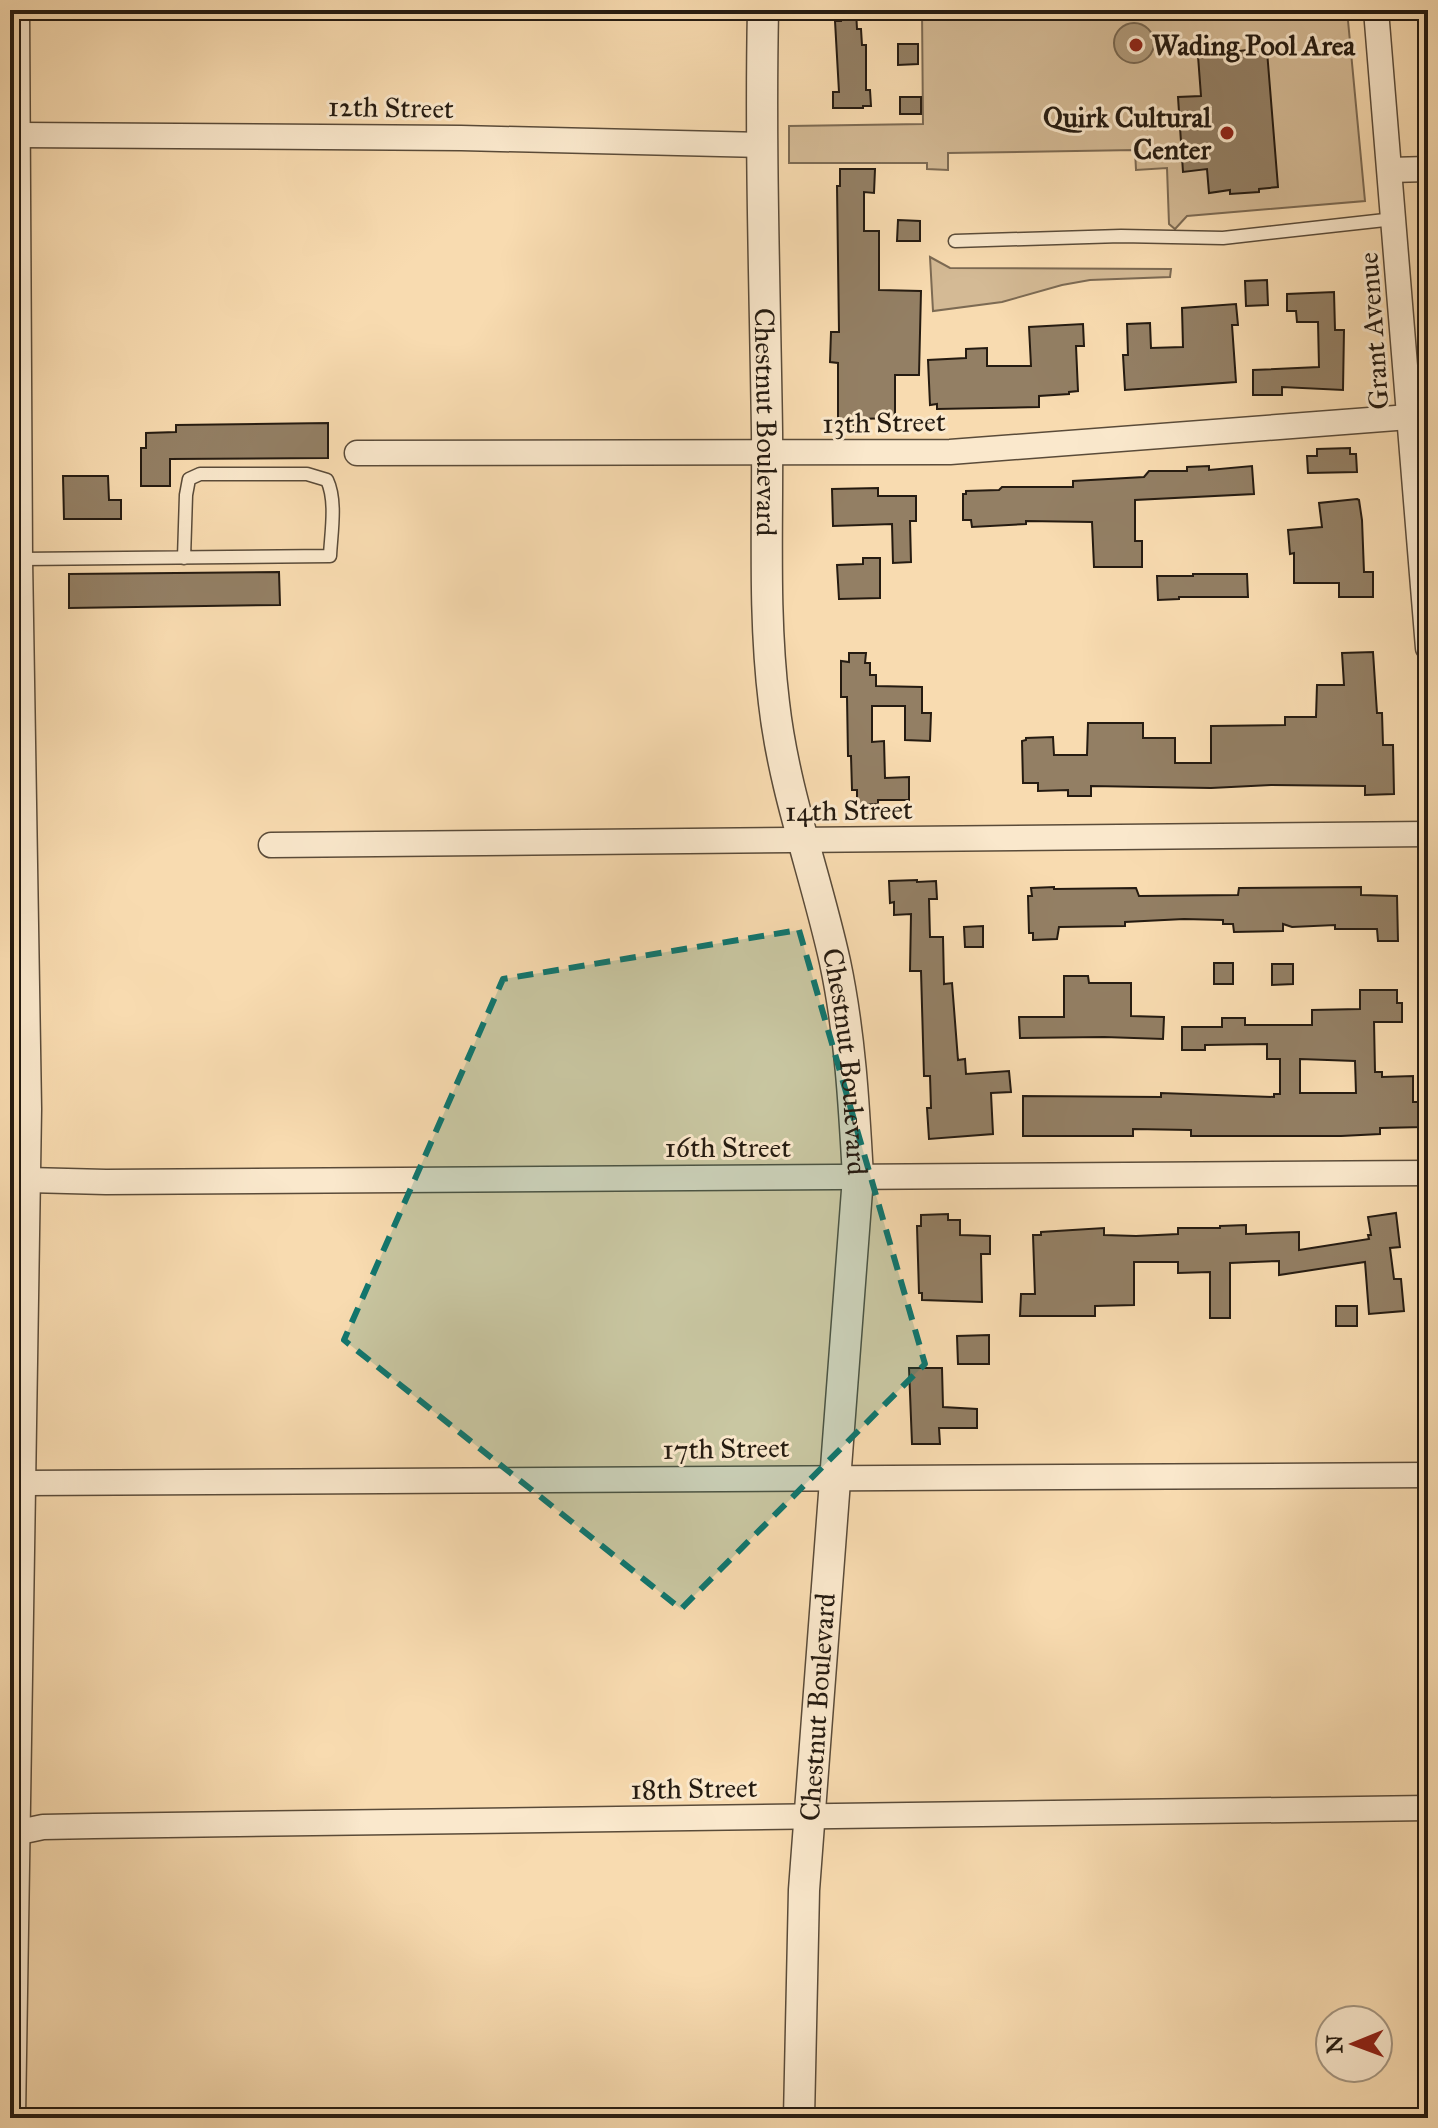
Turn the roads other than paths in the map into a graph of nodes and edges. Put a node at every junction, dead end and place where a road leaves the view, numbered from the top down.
1 (17, 10) edge
2 (763, 10) edge
3 (1376, 10) edge
4 (19, 135) junction
5 (763, 145) junction
6 (14, 169) edge
7 (1428, 169) edge
8 (1390, 170) junction
9 (1394, 219) junction
10 (955, 241) dead end
11 (1409, 417) junction
12 (357, 453) dead end
13 (767, 453) junction
14 (1421, 469) edge
15 (184, 558) junction
16 (20, 559) junction
17 (1428, 648) edge
18 (16, 763) edge
19 (1428, 834) edge
20 (803, 841) junction
21 (271, 845) dead end
22 (19, 1032) edge
23 (1428, 1173) edge
24 (858, 1177) junction
25 (28, 1180) junction
26 (18, 1302) edge
27 (1428, 1475) edge
28 (834, 1476) junction
29 (24, 1483) junction
30 (16, 1568) edge
31 (1428, 1808) edge
32 (809, 1816) junction
33 (14, 1833) edge
34 (12, 2084) edge
35 (13, 2118) edge
36 (799, 2118) edge

1 - 4 street
2 - 5 street, Chestnut Boulevard
3 - 8 street, Grant Avenue
4 - 5 street, 12th Street
4 - 6 street
5 - 13 street, Chestnut Boulevard
6 - 16 street
7 - 8 street
8 - 9 street, Grant Avenue
9 - 10 lane
9 - 11 street, Grant Avenue
11 - 13 street, 13th Street
11 - 14 street, Grant Avenue
12 - 13 street, 13th Street
13 - 20 street, Chestnut Boulevard
14 - 17 street, Grant Avenue
15 - 15 lane
15 - 16 lane
16 - 18 street
18 - 22 street
19 - 20 street, 14th Street
20 - 21 street, 14th Street
20 - 24 street, Chestnut Boulevard
22 - 25 street
23 - 24 street, 16th Street
24 - 25 street, 16th Street
24 - 28 street, Chestnut Boulevard
25 - 26 street
26 - 29 street
27 - 28 street, 17th Street
28 - 29 street, 17th Street
28 - 32 street, Chestnut Boulevard
29 - 30 street
30 - 33 street
31 - 32 street, 18th Street
32 - 33 street, 18th Street
32 - 36 street, Chestnut Boulevard
33 - 34 street
34 - 35 street

